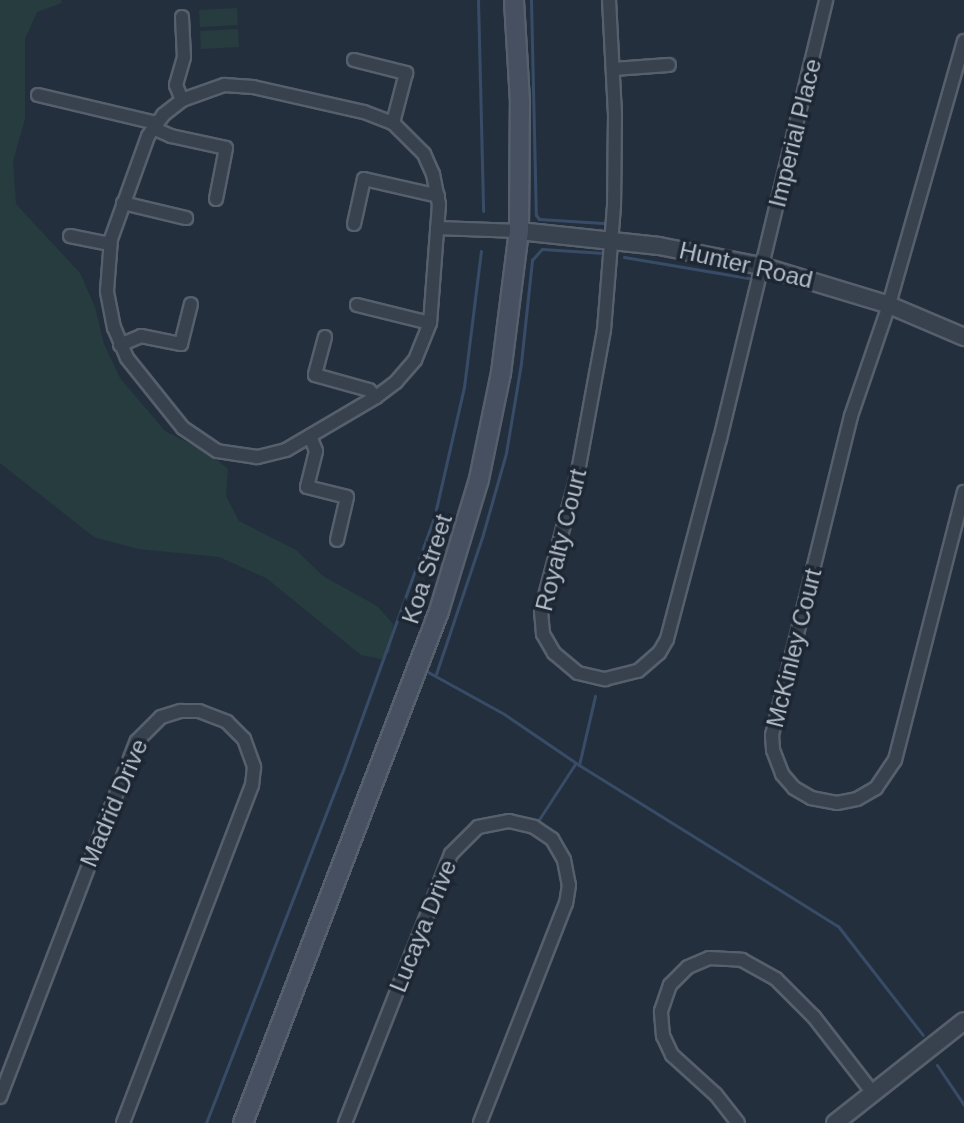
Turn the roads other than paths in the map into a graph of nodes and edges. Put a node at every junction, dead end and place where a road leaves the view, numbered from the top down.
1 (514, 0) edge
2 (609, 0) edge
3 (826, 0) edge
4 (182, 17) dead end
5 (964, 41) edge
6 (354, 60) dead end
7 (669, 65) dead end
8 (613, 69) junction
9 (38, 95) dead end
10 (182, 100) junction
11 (393, 123) junction
12 (154, 126) junction
13 (438, 196) junction
14 (216, 199) dead end
15 (123, 203) junction
16 (186, 218) dead end
17 (354, 224) dead end
18 (437, 228) junction
19 (519, 231) junction
20 (70, 236) dead end
21 (613, 240) junction
22 (110, 244) junction
23 (761, 266) junction
24 (191, 304) dead end
25 (357, 305) dead end
26 (889, 305) junction
27 (430, 323) junction
28 (325, 337) dead end
29 (964, 337) edge
30 (120, 345) junction
31 (376, 397) junction
32 (310, 436) junction
33 (964, 492) edge
34 (337, 540) dead end
35 (964, 1021) edge
36 (873, 1093) junction
37 (0, 1097) edge
38 (123, 1123) edge
39 (243, 1123) edge
40 (345, 1123) edge
41 (480, 1123) edge
42 (738, 1123) edge
43 (835, 1123) edge

1 - 19 main road, Koa Street
2 - 8 street
3 - 23 street, Imperial Place
4 - 10 street
5 - 26 street, McKinley Court
6 - 11 street
7 - 8 street
8 - 21 street
9 - 12 street
10 - 11 street
10 - 12 street
11 - 13 street
12 - 14 street
12 - 15 street
13 - 17 street
13 - 18 street
15 - 16 street
15 - 22 street
18 - 19 street
18 - 27 street
19 - 21 street, Hunter Road
19 - 39 main road, Koa Street
20 - 22 street
21 - 23 street, Hunter Road
21 - 23 street, Royalty Court
22 - 30 street
23 - 26 street, Hunter Road
24 - 30 street
25 - 27 street
26 - 29 street, Hunter Road
26 - 33 street, McKinley Court
27 - 31 street
28 - 31 street
30 - 32 street
31 - 32 street
32 - 34 street
35 - 36 street
36 - 42 street
36 - 43 street
37 - 38 street, Madrid Drive
40 - 41 street, Lucaya Drive

